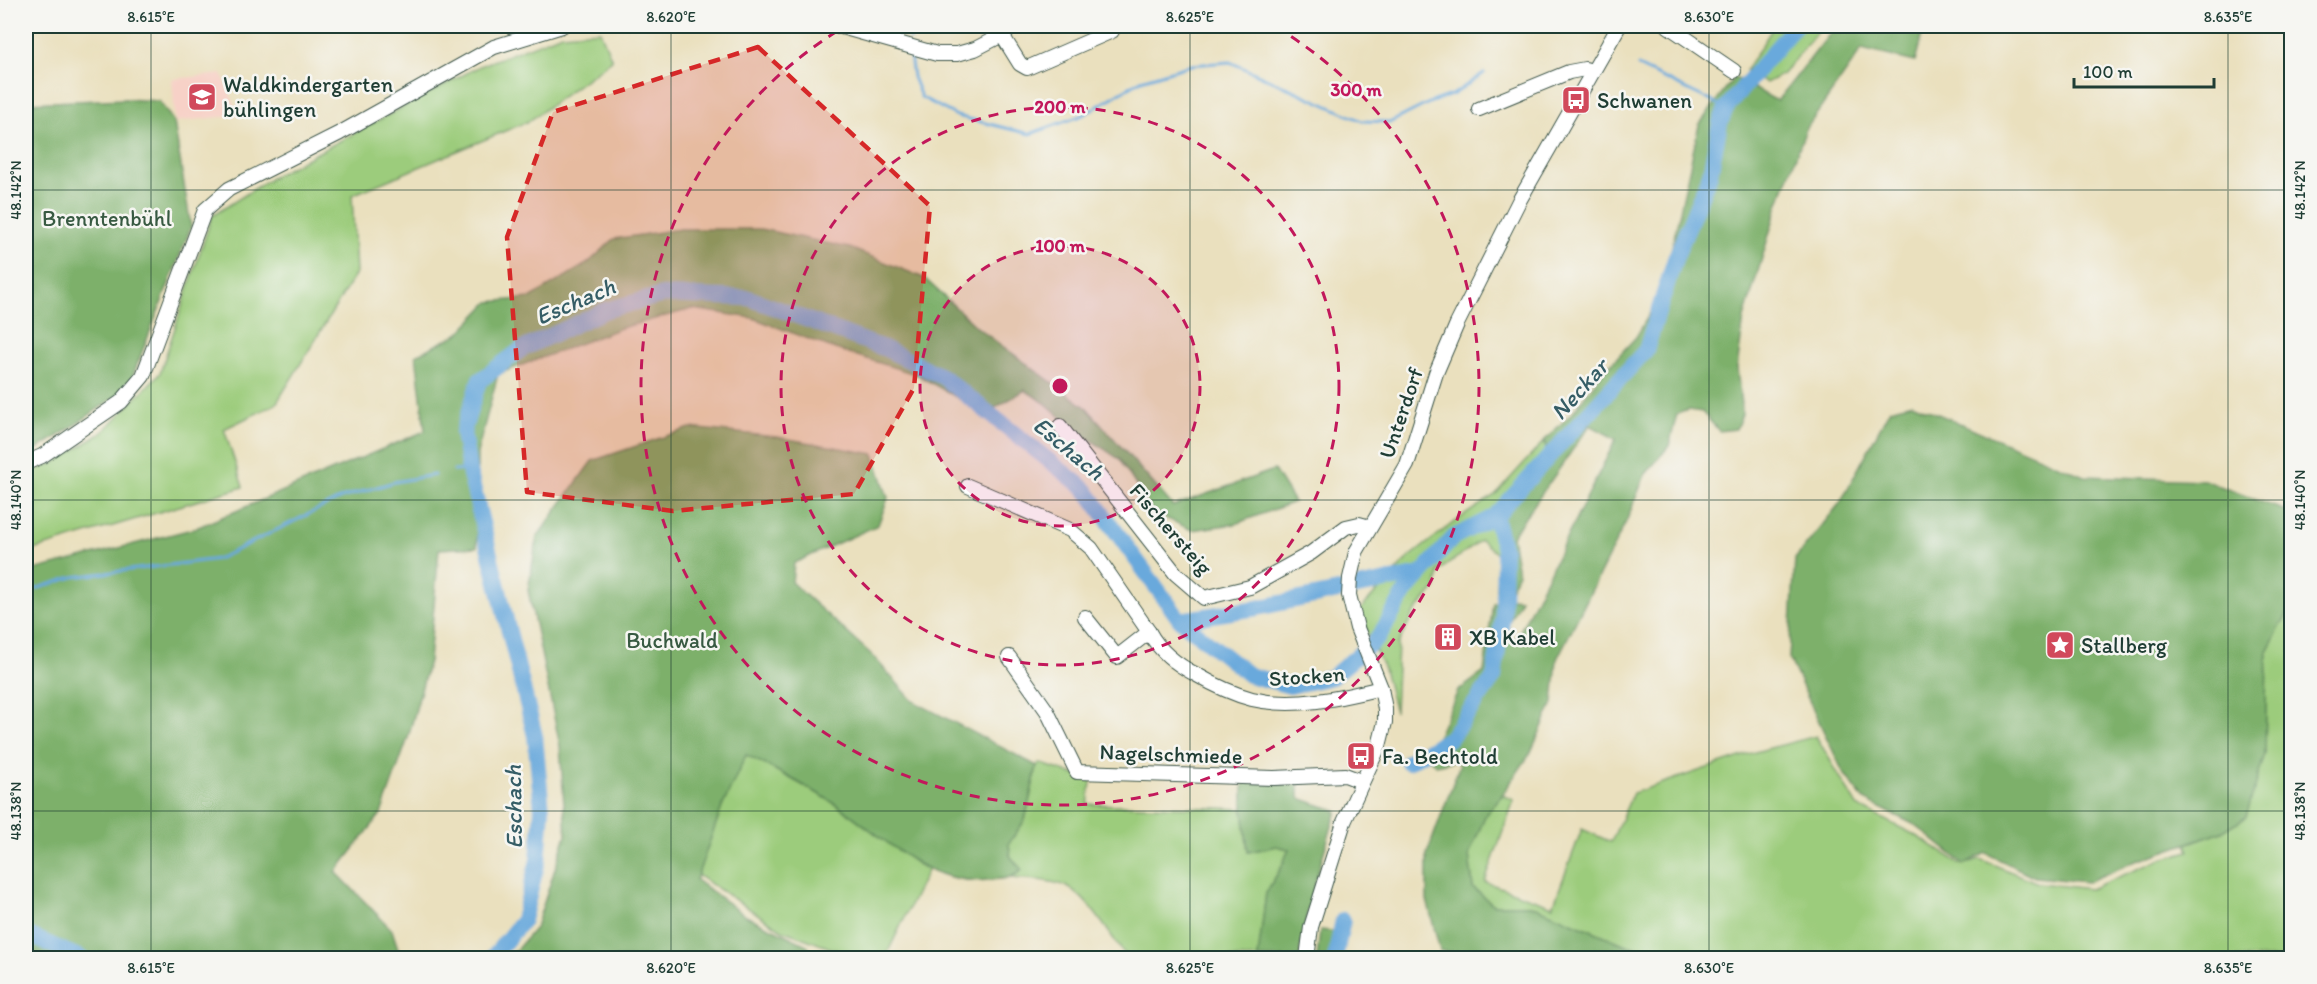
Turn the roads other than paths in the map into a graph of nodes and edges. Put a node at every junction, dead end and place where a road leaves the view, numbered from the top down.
1 (562, 26) edge
2 (838, 26) edge
3 (1110, 26) edge
4 (1668, 26) edge
5 (1613, 28) edge
6 (1007, 30) edge
7 (1593, 71) junction
8 (1734, 71) dead end
9 (1479, 109) dead end
10 (1060, 426) dead end
11 (26, 463) edge
12 (968, 486) dead end
13 (1370, 527) junction
14 (1085, 617) dead end
15 (1149, 633) junction
16 (1009, 657) dead end
17 (1381, 688) junction
18 (1362, 780) junction
19 (1307, 958) edge

1 - 11 street
2 - 6 street
3 - 6 street
4 - 8 street
5 - 7 street, Unterdorf
7 - 9 street
7 - 13 street, Unterdorf
10 - 13 street, Fischersteig
12 - 15 street, Stocken
13 - 17 street, Unterdorf
14 - 15 street
15 - 17 street, Stocken
16 - 18 street, Nagelschmiede
17 - 18 street, Unterdorf
18 - 19 street, Unterdorf

